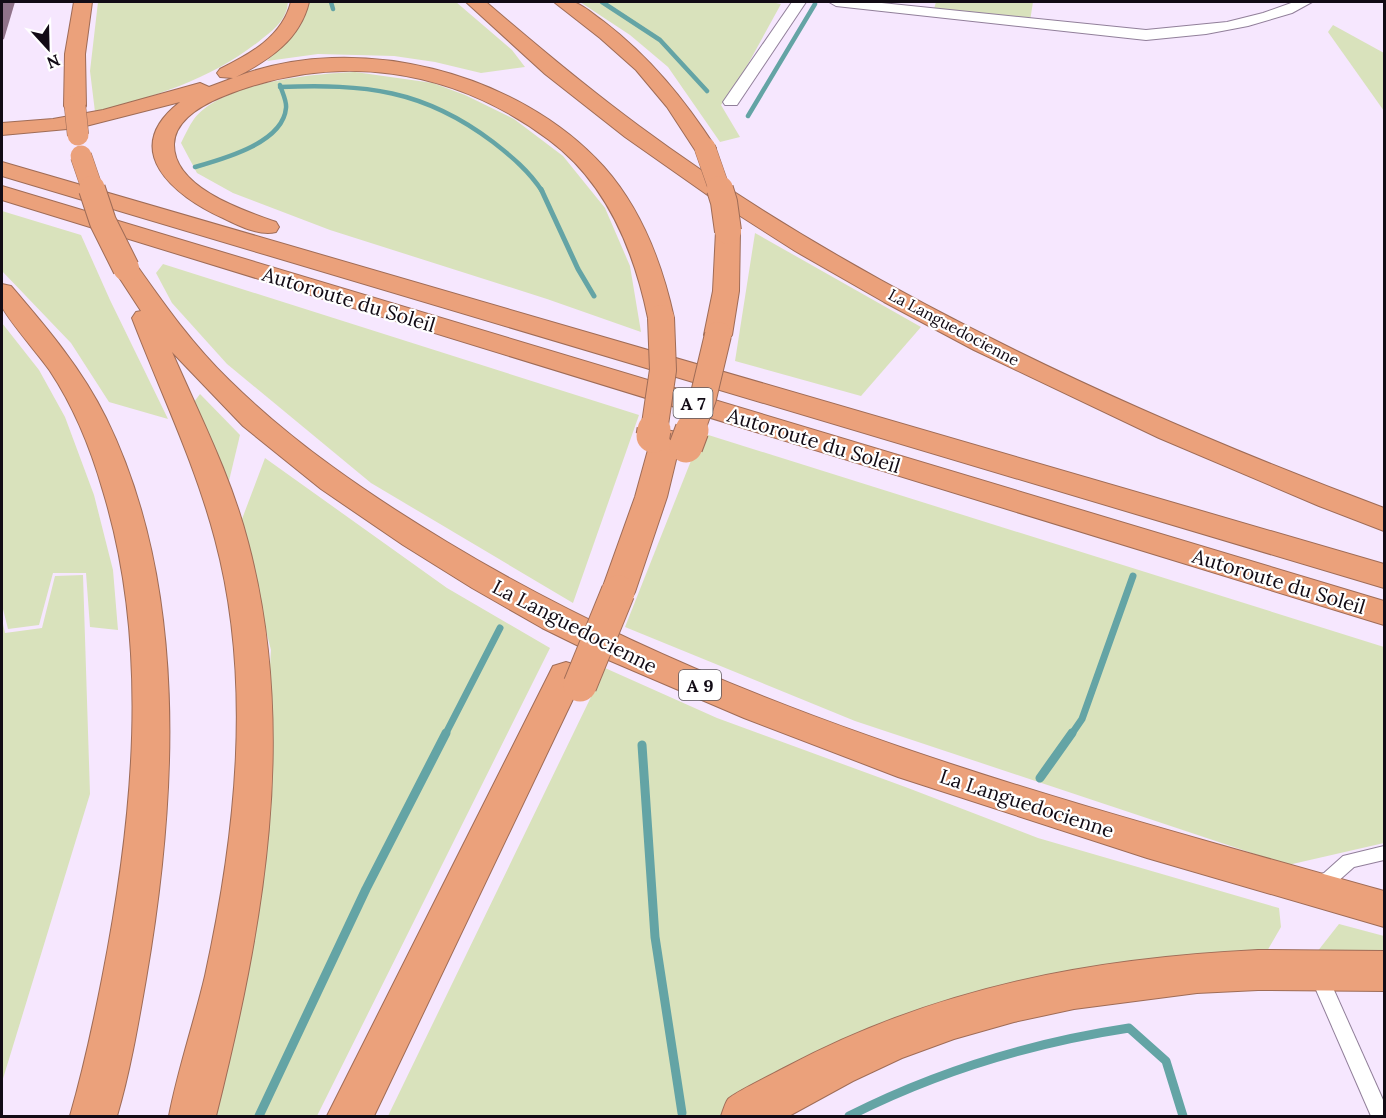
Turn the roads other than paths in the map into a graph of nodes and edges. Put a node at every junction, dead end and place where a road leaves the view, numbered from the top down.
1 (83, 2) edge
2 (300, 2) edge
3 (476, 2) edge
4 (563, 2) edge
5 (799, 2) edge
6 (836, 2) edge
7 (1305, 2) edge
8 (182, 95) junction
9 (731, 102) dead end
10 (2, 129) edge
11 (2, 169) edge
12 (2, 193) edge
13 (126, 268) junction
14 (2, 292) edge
15 (667, 320) junction
16 (553, 331) junction
17 (668, 440) junction
18 (1384, 520) edge
19 (1384, 576) edge
20 (1384, 613) edge
21 (573, 680) junction
22 (1384, 853) edge
23 (1306, 887) junction
24 (1384, 909) edge
25 (1315, 969) junction
26 (1384, 971) edge
27 (94, 1116) edge
28 (192, 1116) edge
29 (350, 1116) edge
30 (374, 1116) edge
31 (745, 1116) edge
32 (1381, 1116) edge

1 - 13 highway, La Languedocienne / A 9, bridge
2 - 8 highway
3 - 18 highway, La Languedocienne
4 - 17 highway, bridge
5 - 9 street
6 - 7 street
8 - 10 highway
8 - 15 highway
11 - 16 highway, Autoroute du Soleil / A 7
12 - 20 highway, Autoroute du Soleil / A 7
13 - 23 highway, La Languedocienne / A 9
13 - 28 highway
14 - 27 highway
15 - 16 highway
15 - 17 highway
16 - 19 highway, Autoroute du Soleil / A 7
17 - 21 highway, bridge
21 - 29 highway
21 - 30 highway
22 - 23 lane
23 - 24 highway, La Languedocienne / A 9
25 - 26 highway
25 - 31 highway
25 - 32 lane

